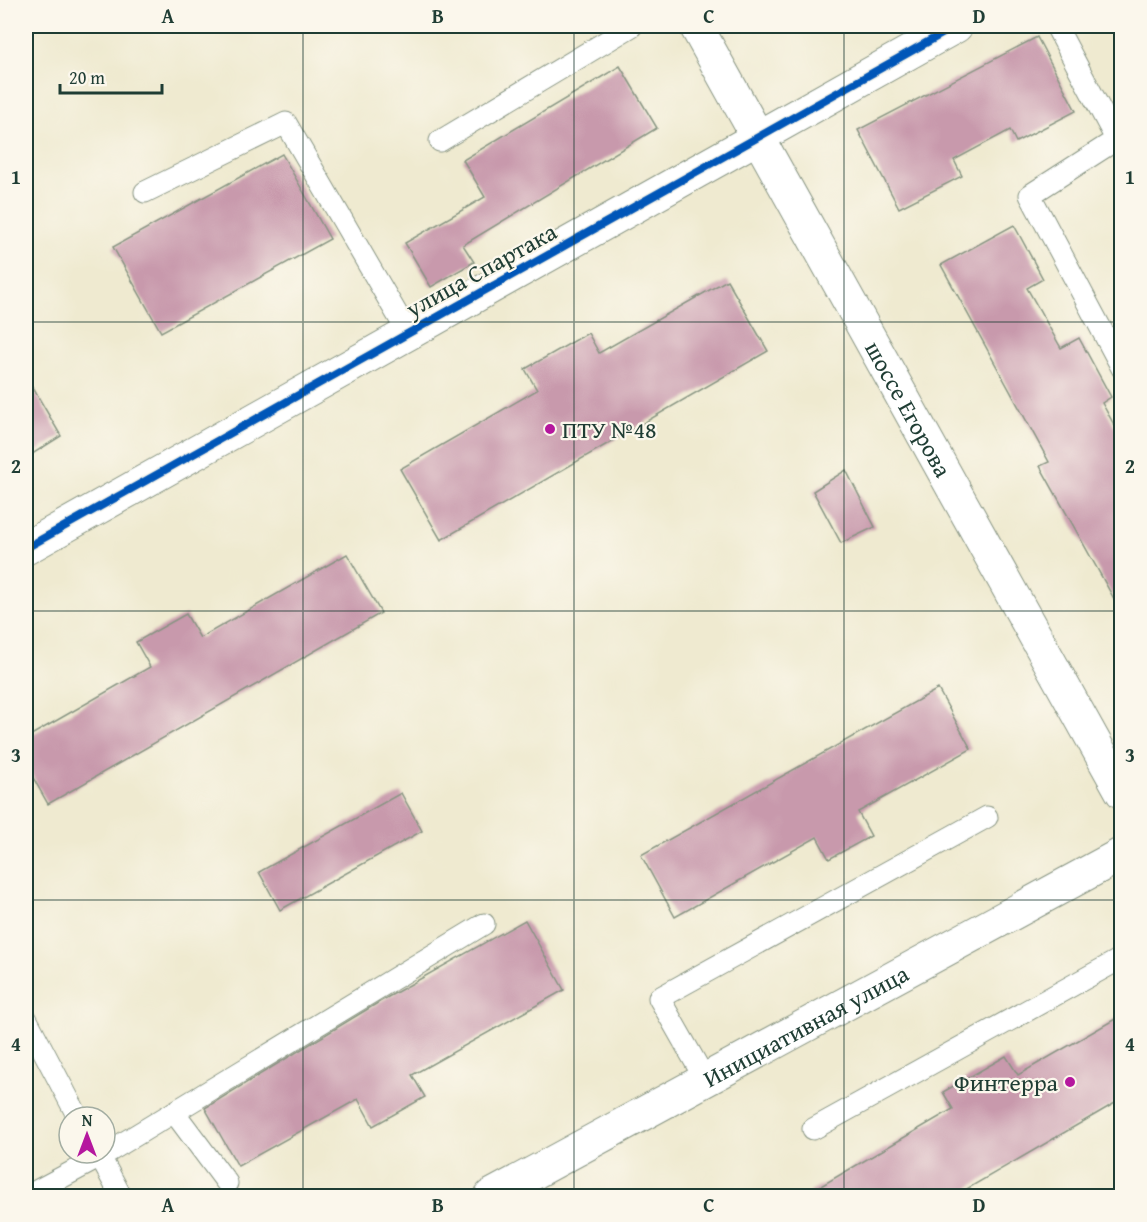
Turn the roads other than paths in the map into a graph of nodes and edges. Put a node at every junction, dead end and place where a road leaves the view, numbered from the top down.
1 (632, 26) edge
2 (696, 26) edge
3 (956, 26) edge
4 (1056, 26) edge
5 (759, 137) junction
6 (1119, 137) edge
7 (440, 141) dead end
8 (145, 192) dead end
9 (408, 333) junction
10 (1122, 368) edge
11 (26, 548) edge
12 (1122, 792) edge
13 (987, 818) dead end
14 (1122, 854) edge
15 (484, 924) dead end
16 (1122, 958) edge
17 (26, 1018) edge
18 (705, 1079) junction
19 (72, 1105) edge
20 (174, 1112) junction
21 (813, 1129) dead end
22 (117, 1145) edge
23 (82, 1165) edge
24 (104, 1165) edge
25 (227, 1183) dead end
26 (27, 1197) edge
27 (121, 1197) edge
28 (490, 1197) edge

1 - 7 lane
2 - 5 main road, шоссе Егорова
3 - 5 main road, улица Спартака
4 - 6 lane
5 - 9 main road, улица Спартака
5 - 12 main road, шоссе Егорова
6 - 10 lane
8 - 9 lane
9 - 11 main road, улица Спартака
13 - 18 lane
14 - 18 main road, Инициативная улица
15 - 20 lane
16 - 21 lane
17 - 19 lane
18 - 28 main road, Инициативная улица
20 - 22 lane
20 - 25 lane
23 - 26 lane
24 - 27 lane

